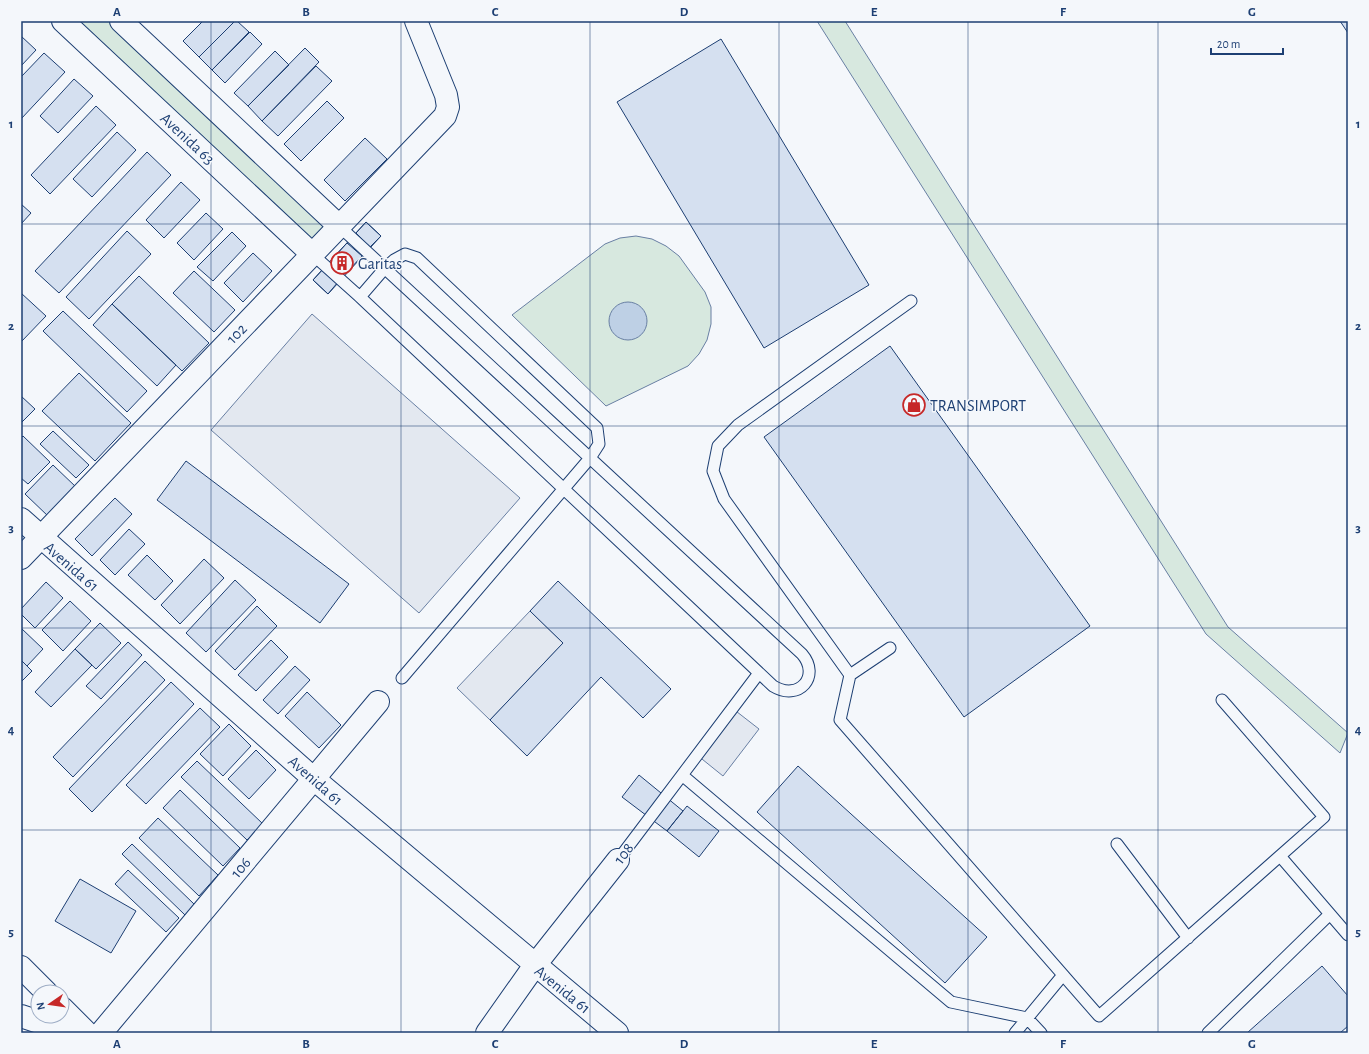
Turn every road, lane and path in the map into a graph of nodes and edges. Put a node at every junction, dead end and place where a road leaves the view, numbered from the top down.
1 (63, 21) edge
2 (121, 21) edge
3 (416, 21) edge
4 (339, 226) junction
5 (312, 254) junction
6 (385, 268) junction
7 (360, 297) junction
8 (911, 301) dead end
9 (590, 458) junction
10 (563, 489) junction
11 (21, 519) edge
12 (40, 538) junction
13 (21, 558) edge
14 (890, 648) dead end
15 (759, 673) junction
16 (850, 675) junction
17 (402, 678) dead end
18 (1222, 700) dead end
19 (378, 702) dead end
20 (682, 775) junction
21 (314, 779) junction
22 (1117, 844) dead end
23 (1280, 856) junction
24 (618, 860) joint
25 (1330, 914) junction
26 (1348, 935) edge
27 (1188, 938) junction
28 (535, 965) junction
29 (21, 967) edge
30 (1063, 975) junction
31 (38, 984) edge
32 (21, 1016) edge
33 (70, 1016) edge
34 (1027, 1018) junction
35 (72, 1033) edge
36 (88, 1033) edge
37 (101, 1033) edge
38 (487, 1033) edge
39 (617, 1033) edge
40 (1015, 1033) edge
41 (1041, 1033) edge
42 (1208, 1033) edge

1 - 5 street, Avenida 63
2 - 4 street
3 - 4 street, 102
4 - 5 street, 102
4 - 6 lane
5 - 7 lane
5 - 12 street, 102
6 - 7 lane
6 - 9 lane
6 - 9 lane
7 - 10 lane
8 - 16 lane
9 - 10 lane
9 - 15 lane
10 - 15 lane
10 - 17 lane
11 - 12 street, Avenida 61
12 - 13 street, 102
12 - 21 street, Avenida 61
14 - 16 lane
15 - 20 lane, 108
16 - 30 lane
18 - 23 lane
19 - 21 street, 106
20 - 24 lane, 108
20 - 34 lane
21 - 28 street, Avenida 61
21 - 37 street, 106
22 - 27 lane
23 - 25 lane
23 - 27 lane
24 - 28 street, 108
25 - 26 lane
25 - 42 lane
27 - 30 lane
28 - 38 street, 108
28 - 39 street, Avenida 61
29 - 31 street
30 - 34 lane
32 - 35 street
33 - 36 street
34 - 40 lane
34 - 41 lane

